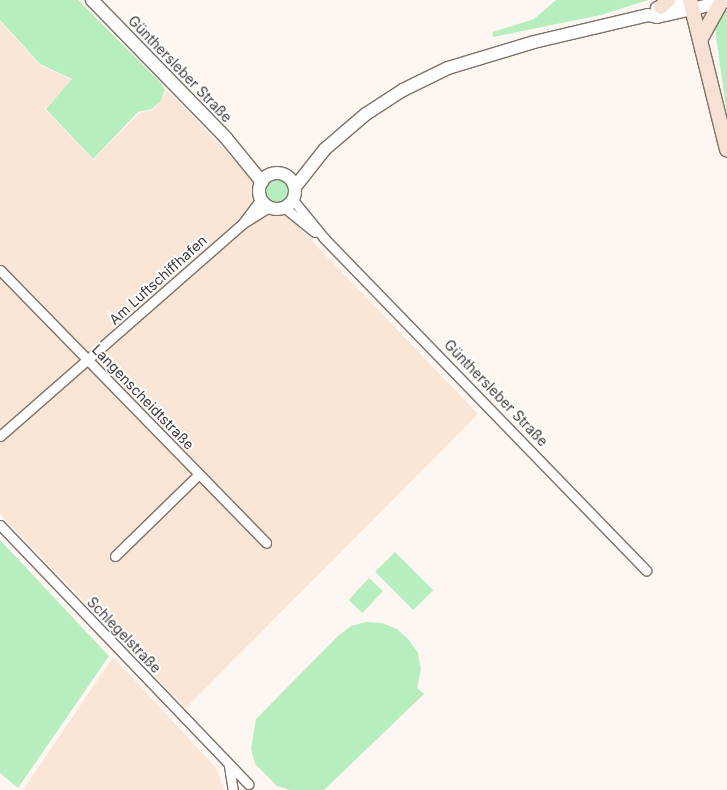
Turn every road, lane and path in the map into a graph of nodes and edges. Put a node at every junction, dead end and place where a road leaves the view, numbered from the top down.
1 (92, 0) edge
2 (724, 2) edge
3 (691, 3) edge
4 (664, 4) edge
5 (648, 15) junction
6 (700, 40) junction
7 (325, 149) junction
8 (727, 150) edge
9 (286, 176) junction
10 (266, 179) junction
11 (291, 198) junction
12 (265, 203) junction
13 (0, 270) edge
14 (88, 360) junction
15 (0, 436) edge
16 (199, 474) junction
17 (0, 526) edge
18 (266, 543) dead end
19 (115, 556) dead end
20 (646, 570) dead end
21 (229, 764) junction
22 (248, 784) dead end
23 (232, 790) edge

1 - 10 main road, Günthersleber Straße
2 - 3 main road
2 - 6 main road
3 - 4 main road
3 - 5 main road
3 - 6 main road
4 - 5 main road
5 - 7 main road
6 - 8 main road
7 - 9 main road
7 - 11 main road
9 - 10 main road
9 - 11 main road
10 - 12 main road
11 - 12 main road
11 - 20 street, Günthersleber Straße
12 - 14 street, Am Luftschiffhafen
13 - 14 street, Langenscheidtstraße
14 - 15 street, Am Luftschiffhafen
14 - 16 street, Langenscheidtstraße
16 - 18 street, Langenscheidtstraße
16 - 19 street
17 - 21 street, Schlegelstraße
21 - 22 street, Schlegelstraße
21 - 23 street

